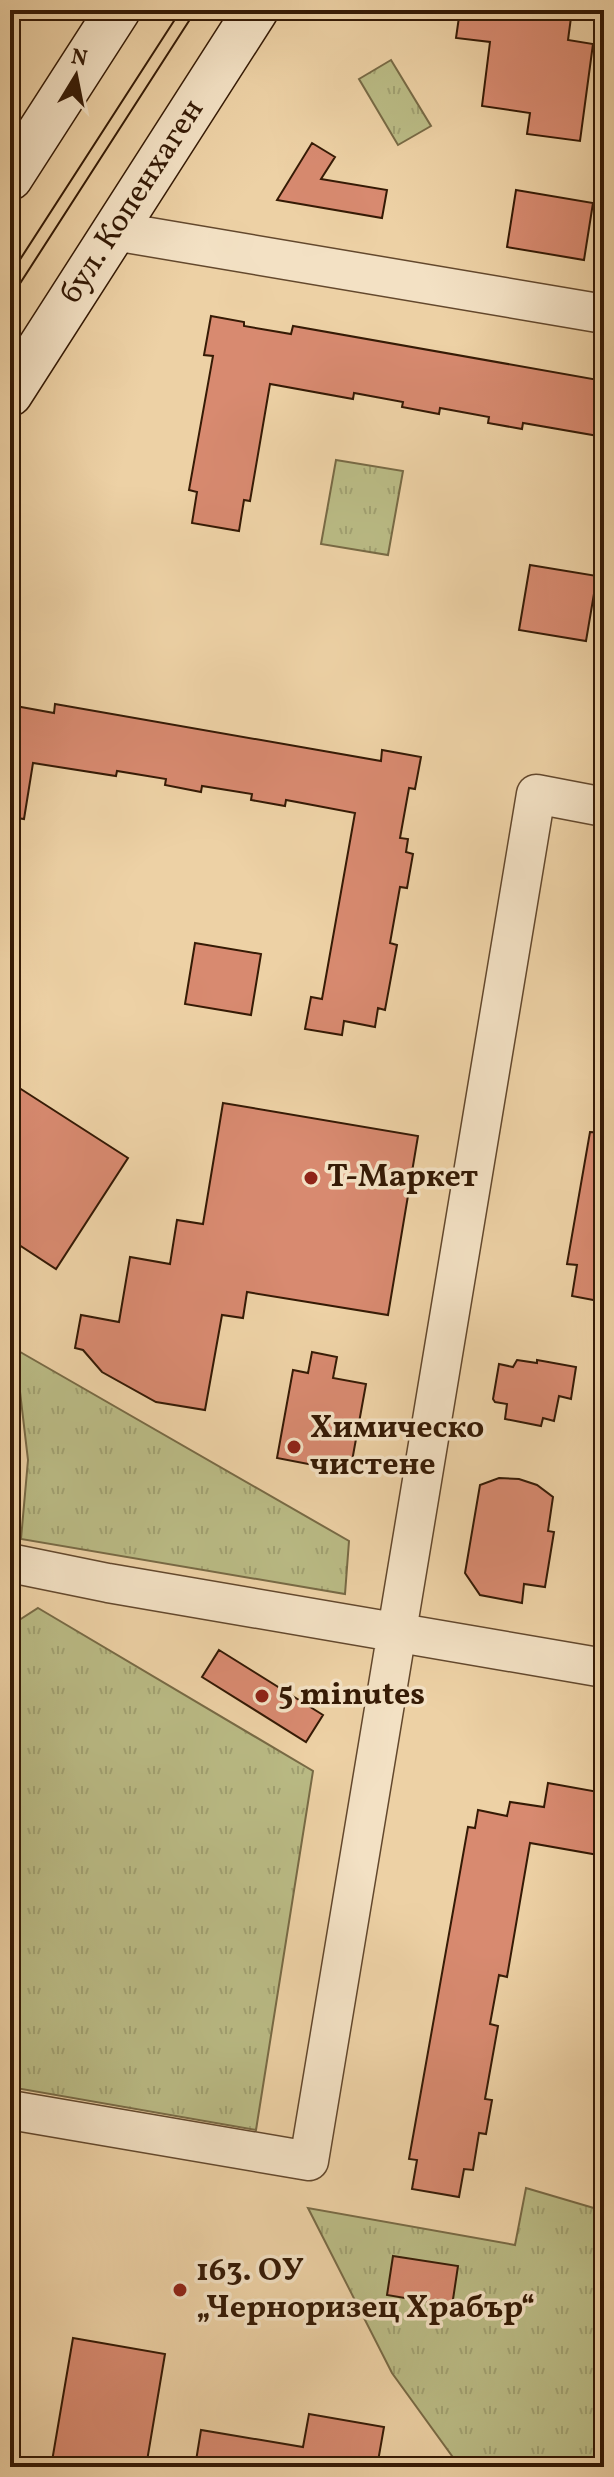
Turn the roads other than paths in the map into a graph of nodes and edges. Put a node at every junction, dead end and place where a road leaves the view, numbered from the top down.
1 (118, 10) edge
2 (256, 10) edge
3 (10, 178) edge
4 (114, 231) junction
5 (604, 314) edge
6 (10, 394) edge
7 (604, 807) edge
8 (10, 1563) edge
9 (397, 1633) junction
10 (604, 1668) edge
11 (10, 2110) edge

1 - 3 main road
2 - 4 main road, бул. Копенхаген
4 - 5 street
4 - 6 main road, бул. Копенхаген
7 - 9 street
8 - 9 street
9 - 10 street
9 - 11 street

